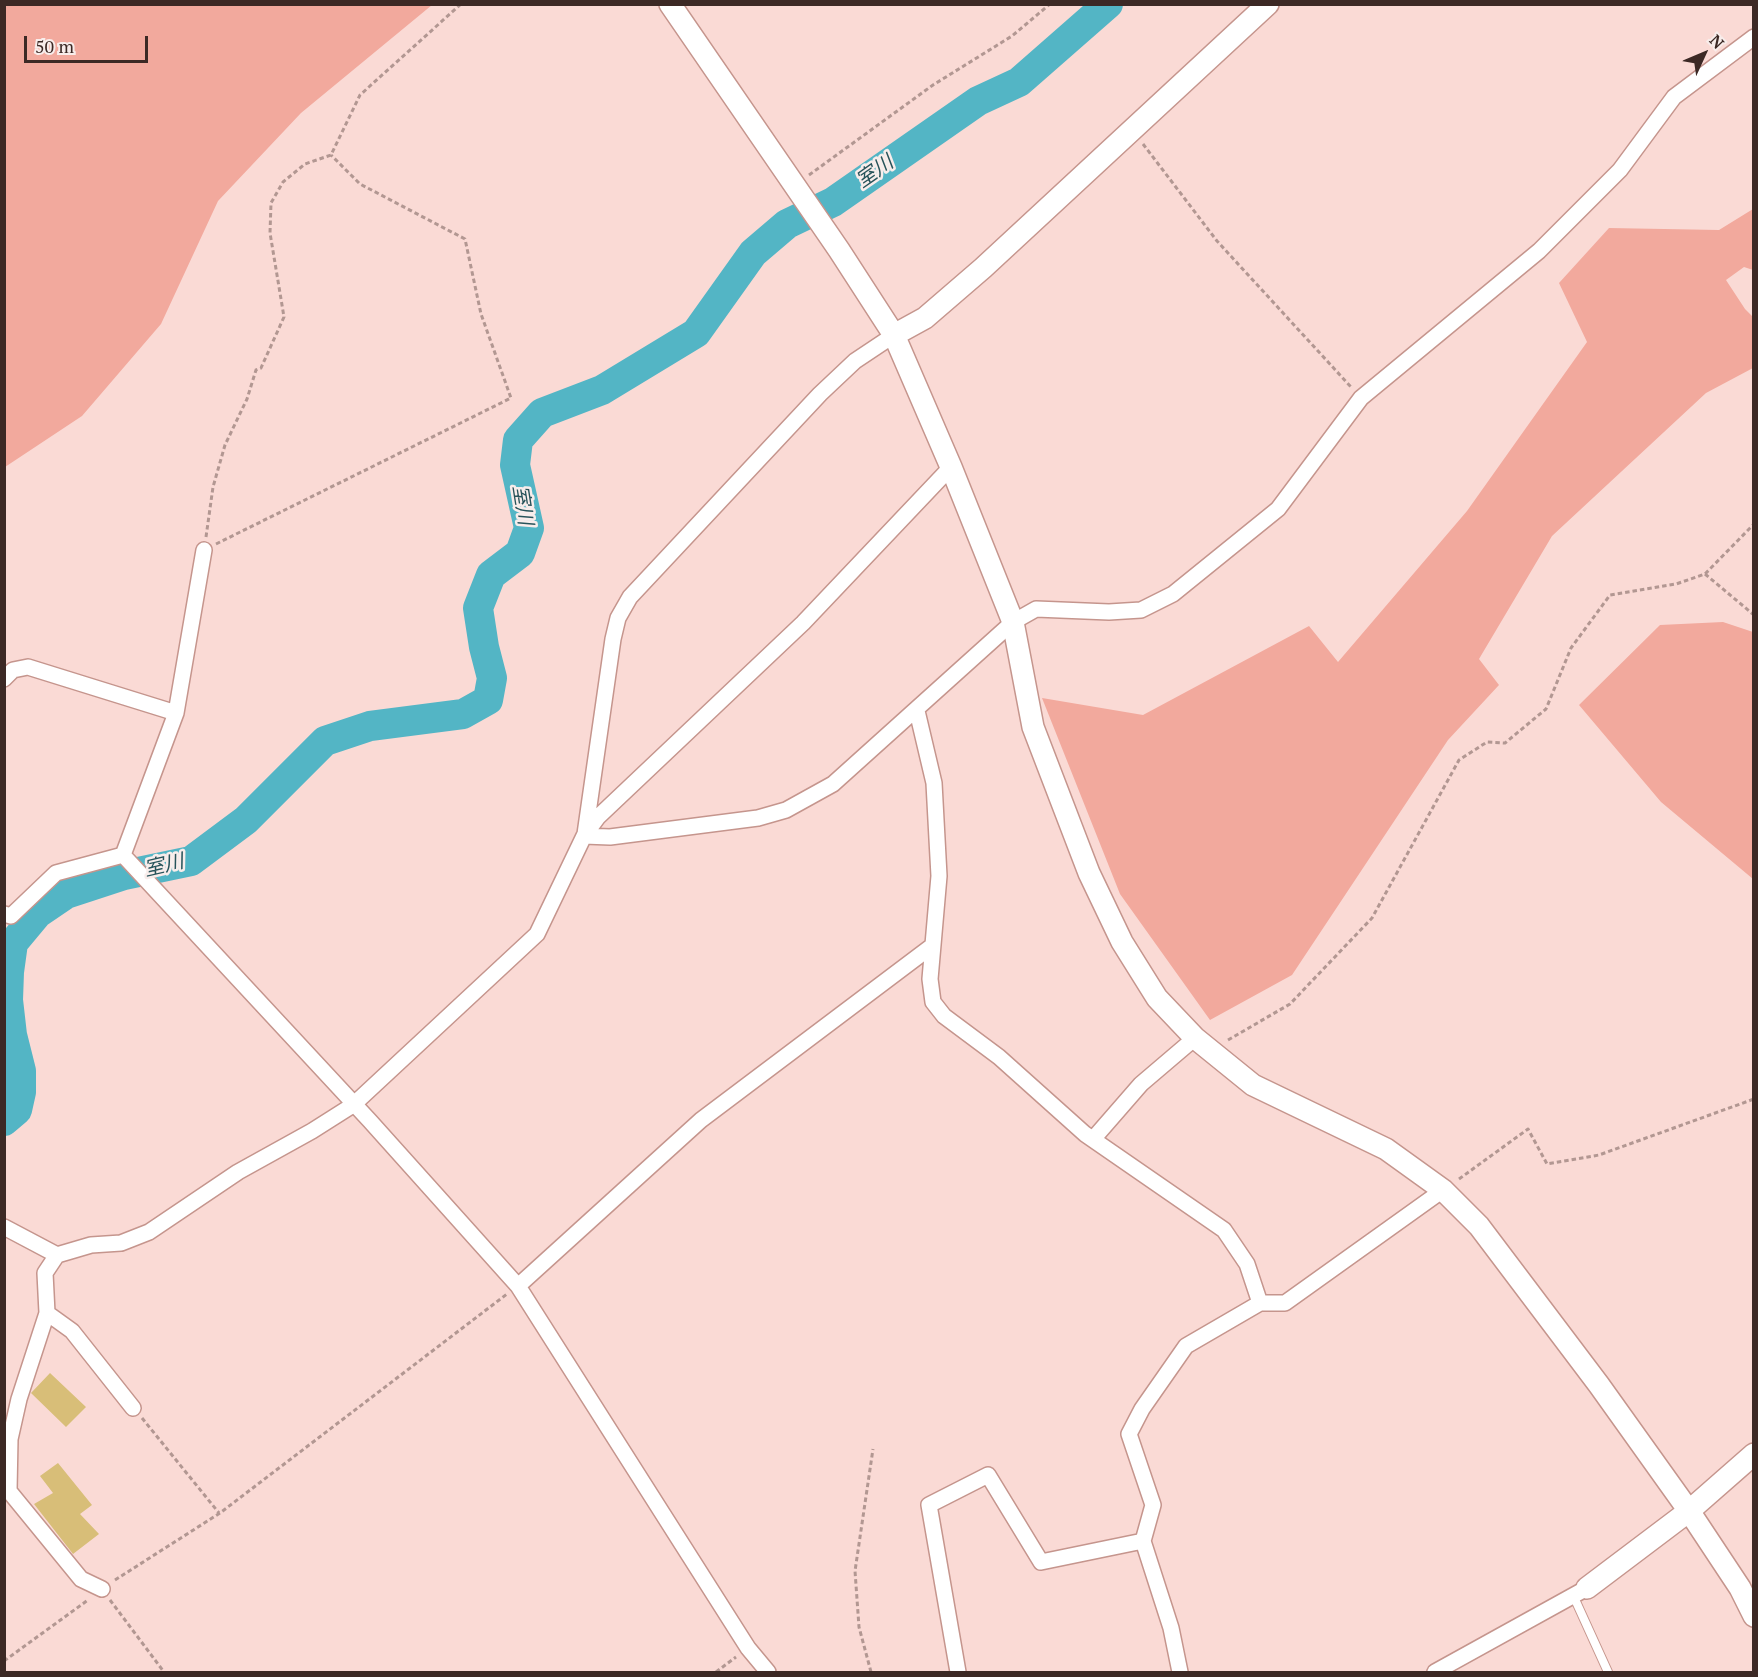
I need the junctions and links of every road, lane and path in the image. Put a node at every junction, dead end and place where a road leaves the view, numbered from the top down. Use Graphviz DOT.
graph roads {
  1 [pos="461,4"];
  2 [pos="669,4"];
  3 [pos="1050,4"];
  4 [pos="1268,4"];
  5 [pos="1754,38"];
  6 [pos="1131,129"];
  7 [pos="331,154"];
  8 [pos="795,186"];
  9 [pos="894,335"];
  10 [pos="1361,398"];
  11 [pos="951,467"];
  12 [pos="1754,524"];
  13 [pos="204,550"];
  14 [pos="1705,574"];
  15 [pos="1754,615"];
  16 [pos="1013,622"];
  17 [pos="4,679"];
  18 [pos="917,711"];
  19 [pos="176,713"];
  20 [pos="584,837"];
  21 [pos="123,855"];
  22 [pos="4,914"];
  23 [pos="932,946"];
  24 [pos="1195,1038"];
  25 [pos="1224,1043"];
  26 [pos="1754,1099"];
  27 [pos="353,1105"];
  28 [pos="1094,1138"];
  29 [pos="1443,1190"];
  30 [pos="4,1227"];
  31 [pos="57,1255"];
  32 [pos="518,1286"];
  33 [pos="1260,1303"];
  34 [pos="47,1313"];
  35 [pos="133,1408"];
  36 [pos="873,1449"];
  37 [pos="1754,1454"];
  38 [pos="1689,1511"];
  39 [pos="220,1513"];
  40 [pos="1143,1540"];
  41 [pos="102,1589"];
  42 [pos="1580,1592"];
  43 [pos="1754,1616"];
  44 [pos="748,1648"];
  45 [pos="4,1661"];
  46 [pos="164,1672"];
  47 [pos="716,1672"];
  48 [pos="768,1672"];
  49 [pos="871,1672"];
  50 [pos="958,1672"];
  51 [pos="1180,1672"];
  52 [pos="1435,1672"];
  53 [pos="1608,1672"];
  1 -- 7 [label="path"];
  2 -- 8 [label="street"];
  3 -- 8 [label="path"];
  4 -- 6 [label="street"];
  5 -- 10 [label="street"];
  6 -- 9 [label="street"];
  6 -- 10 [label="path"];
  7 -- 13 [label="path"];
  7 -- 13 [label="path"];
  8 -- 9 [label="street"];
  9 -- 11 [label="street"];
  9 -- 20 [label="street"];
  10 -- 16 [label="street"];
  11 -- 16 [label="street"];
  11 -- 20 [label="street"];
  12 -- 14 [label="path"];
  13 -- 19 [label="street"];
  14 -- 15 [label="path"];
  14 -- 25 [label="path"];
  16 -- 18 [label="street"];
  16 -- 24 [label="street"];
  17 -- 19 [label="street"];
  18 -- 20 [label="street"];
  18 -- 23 [label="street"];
  19 -- 21 [label="street"];
  20 -- 27 [label="street"];
  21 -- 22 [label="street"];
  21 -- 27 [label="street"];
  23 -- 28 [label="street"];
  23 -- 32 [label="street"];
  24 -- 28 [label="street"];
  24 -- 29 [label="street"];
  26 -- 29 [label="path"];
  27 -- 31 [label="street"];
  27 -- 32 [label="street"];
  28 -- 33 [label="street"];
  29 -- 33 [label="street"];
  29 -- 38 [label="street"];
  30 -- 31 [label="street"];
  31 -- 34 [label="street"];
  32 -- 39 [label="path"];
  32 -- 44 [label="street"];
  33 -- 40 [label="street"];
  34 -- 35 [label="street"];
  34 -- 41 [label="street"];
  35 -- 39 [label="path"];
  36 -- 49 [label="path"];
  37 -- 38 [label="street"];
  38 -- 42 [label="street"];
  38 -- 43 [label="street"];
  39 -- 41 [label="path"];
  40 -- 50 [label="street"];
  40 -- 51 [label="street"];
  41 -- 45 [label="path"];
  41 -- 46 [label="path"];
  42 -- 52 [label="street"];
  42 -- 53 [label="lane"];
  44 -- 47 [label="path"];
  44 -- 48 [label="street"];
}
